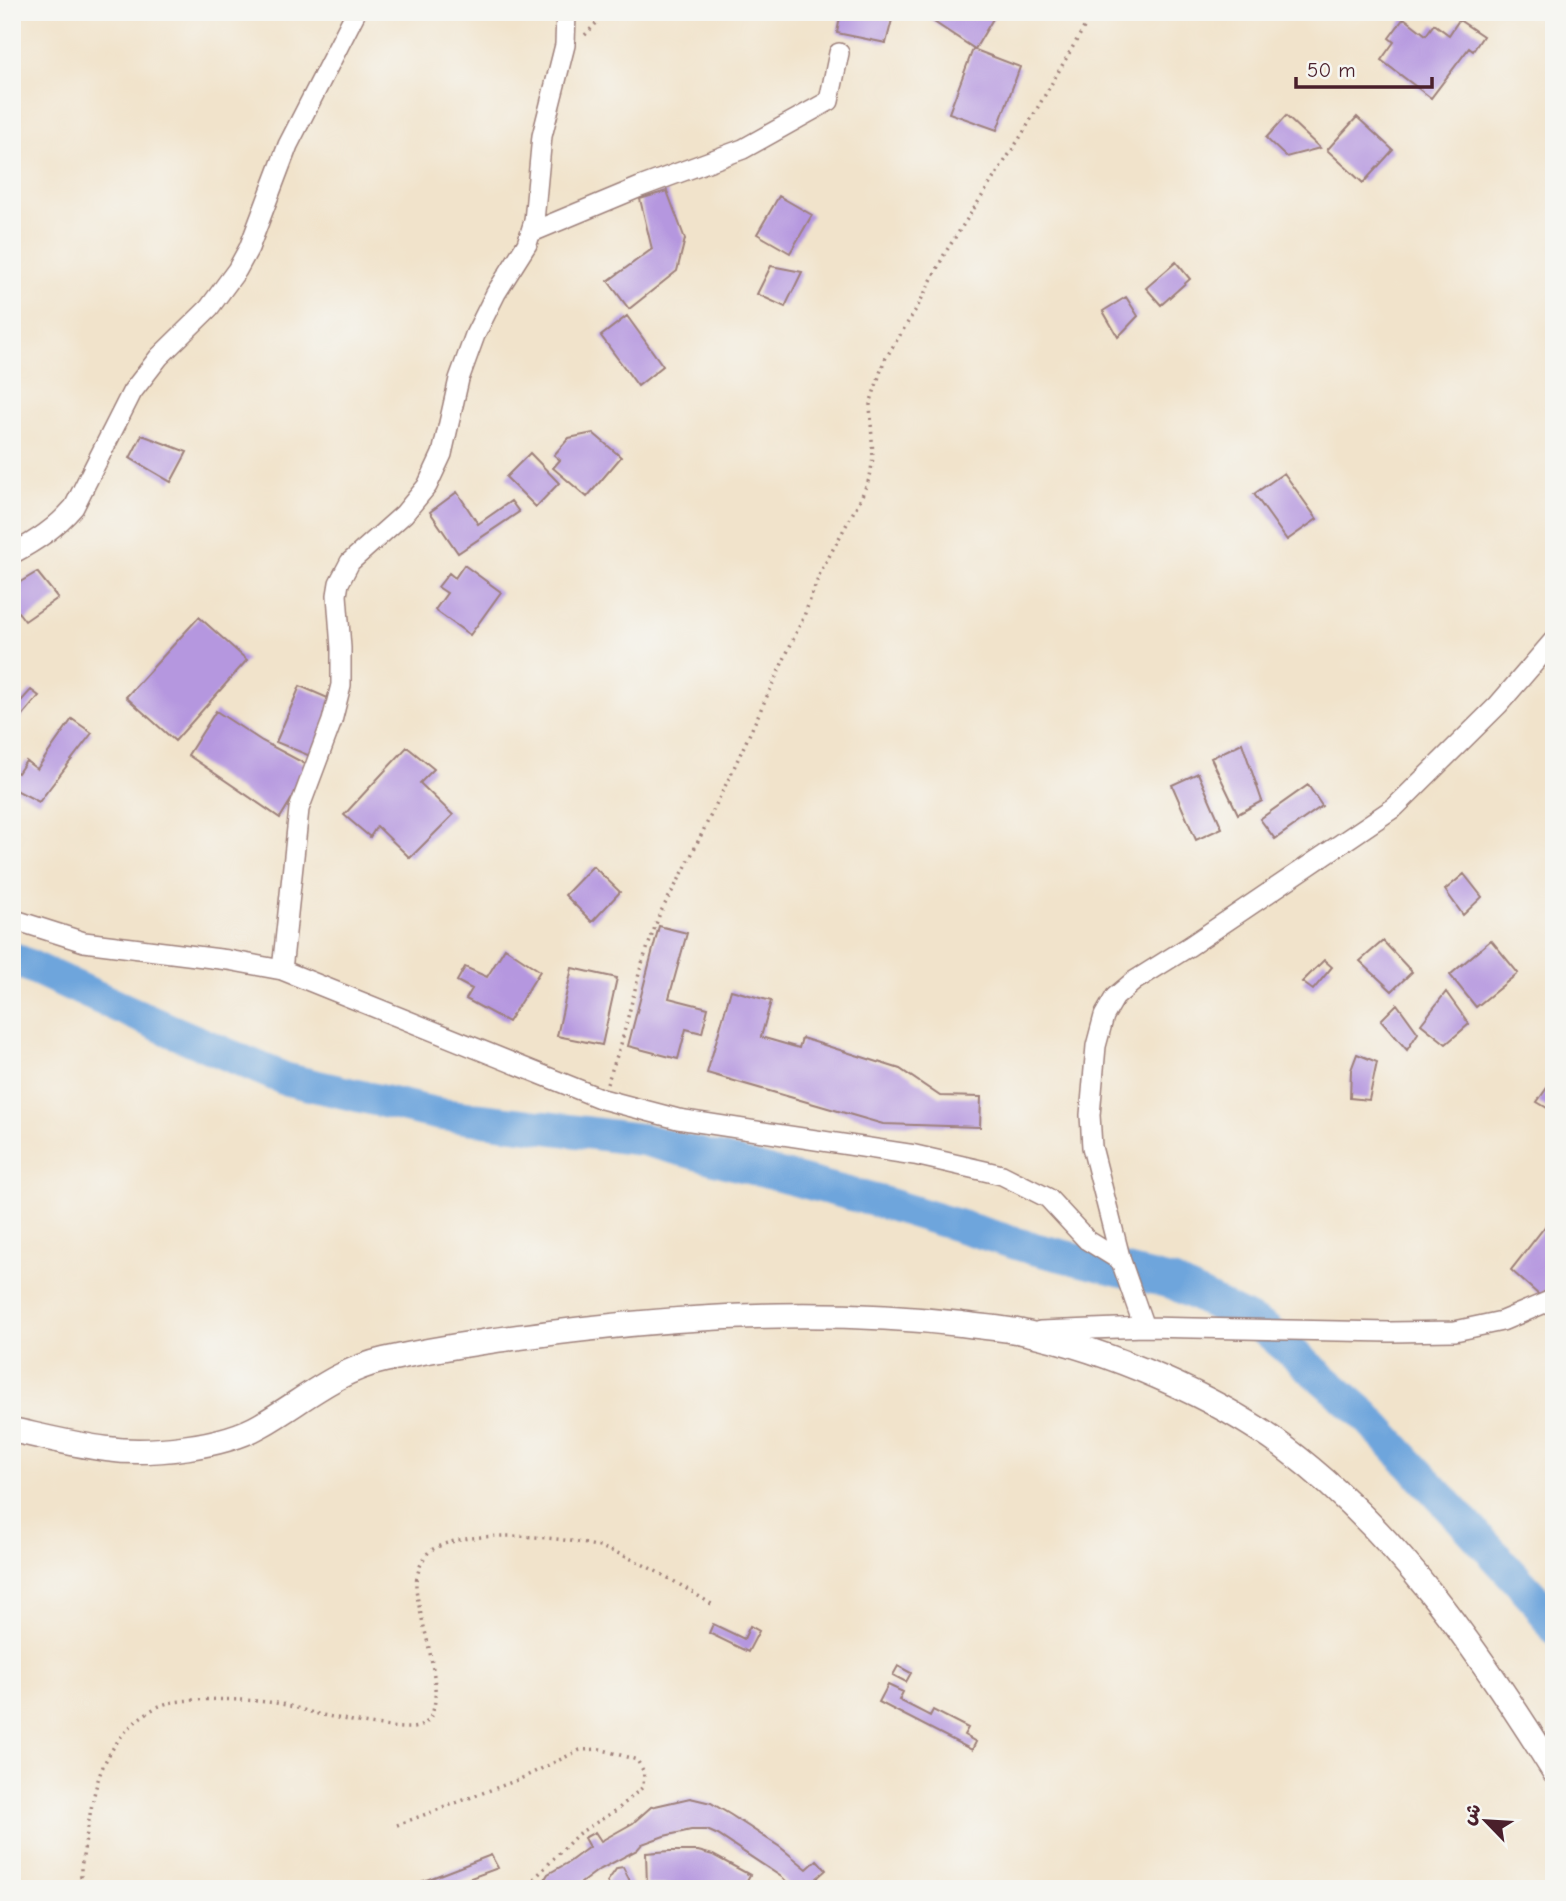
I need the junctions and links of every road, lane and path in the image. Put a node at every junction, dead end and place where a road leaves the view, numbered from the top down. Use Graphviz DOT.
graph roads {
  1 [pos="356,12"];
  2 [pos="566,12"];
  3 [pos="1093,12"];
  4 [pos="839,52"];
  5 [pos="532,232"];
  6 [pos="12,554"];
  7 [pos="1554,640"];
  8 [pos="12,919"];
  9 [pos="282,970"];
  10 [pos="602,1099"];
  11 [pos="1121,1261"];
  12 [pos="1554,1300"];
  13 [pos="1144,1327"];
  14 [pos="1021,1332"];
  15 [pos="12,1430"];
  16 [pos="713,1605"];
  17 [pos="1554,1771"];
  18 [pos="397,1825"];
  19 [pos="75,1889"];
  20 [pos="528,1889"];
  1 -- 6 [label="street"];
  2 -- 5 [label="street"];
  3 -- 10 [label="path"];
  4 -- 5 [label="street"];
  5 -- 9 [label="street"];
  7 -- 11 [label="street"];
  8 -- 9 [label="street"];
  9 -- 10 [label="street"];
  10 -- 11 [label="street"];
  11 -- 13 [label="street"];
  12 -- 13 [label="street"];
  13 -- 14 [label="street"];
  14 -- 15 [label="street"];
  14 -- 17 [label="street"];
  16 -- 19 [label="path"];
  18 -- 20 [label="path"];
}
